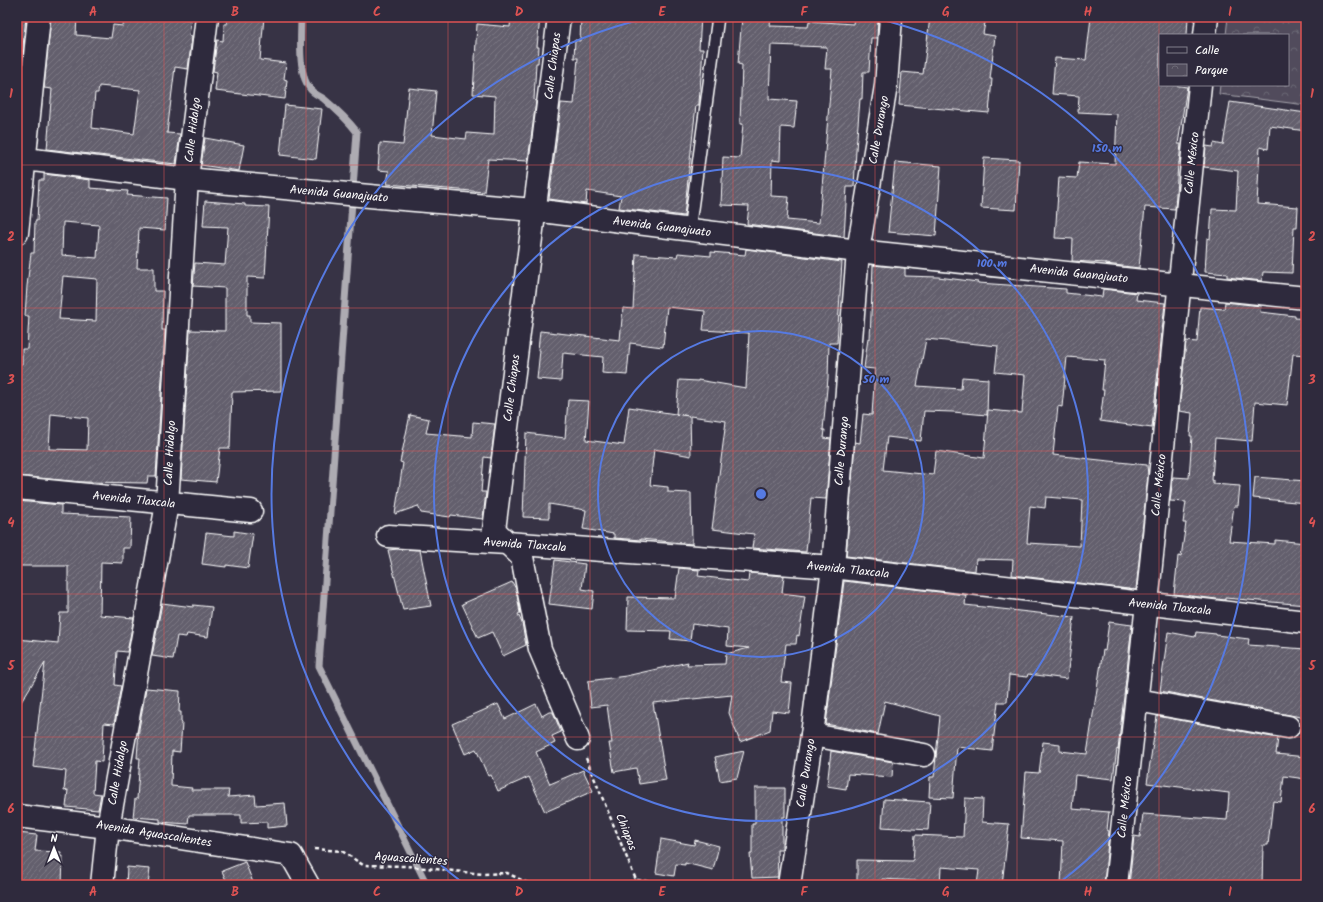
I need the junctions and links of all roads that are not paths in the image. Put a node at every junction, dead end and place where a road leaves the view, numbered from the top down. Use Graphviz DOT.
graph roads {
  1 [pos="39,17"];
  2 [pos="207,17"];
  3 [pos="559,17"];
  4 [pos="718,17"];
  5 [pos="891,17"];
  6 [pos="1207,17"];
  7 [pos="1205,34"];
  8 [pos="1200,86"];
  9 [pos="20,159"];
  10 [pos="187,179"];
  11 [pos="534,210"];
  12 [pos="689,231"];
  13 [pos="17,233"];
  14 [pos="858,251"];
  15 [pos="1180,284"];
  16 [pos="1306,298"];
  17 [pos="17,488"];
  18 [pos="167,504"];
  19 [pos="251,511"];
  20 [pos="388,536"];
  21 [pos="507,543"];
  22 [pos="833,567"];
  23 [pos="1147,604"];
  24 [pos="1306,622"];
  25 [pos="1137,700"];
  26 [pos="1288,727"];
  27 [pos="812,736"];
  28 [pos="578,740"];
  29 [pos="924,755"];
  30 [pos="17,816"];
  31 [pos="108,827"];
  32 [pos="102,885"];
  33 [pos="308,885"];
  34 [pos="789,885"];
  35 [pos="1116,885"];
  1 -- 9 [label="street"];
  2 -- 10 [label="street, Calle Hidalgo"];
  3 -- 11 [label="street, Calle Chiapas"];
  4 -- 12 [label="lane"];
  5 -- 14 [label="street, Calle Durango"];
  6 -- 7 [label="street"];
  8 -- 15 [label="street, Calle México"];
  9 -- 10 [label="street, Avenida Guanajuato"];
  9 -- 13 [label="street"];
  10 -- 11 [label="street, Avenida Guanajuato"];
  10 -- 18 [label="street, Calle Hidalgo"];
  11 -- 12 [label="street, Avenida Guanajuato"];
  11 -- 21 [label="street, Calle Chiapas"];
  12 -- 14 [label="street, Avenida Guanajuato"];
  14 -- 15 [label="street, Avenida Guanajuato"];
  14 -- 22 [label="street, Calle Durango"];
  15 -- 16 [label="street, Avenida Guanajuato"];
  15 -- 23 [label="street, Calle México"];
  17 -- 18 [label="street, Avenida Tlaxcala"];
  18 -- 19 [label="street, Avenida Tlaxcala"];
  18 -- 31 [label="street, Calle Hidalgo"];
  20 -- 21 [label="street, Avenida Tlaxcala"];
  21 -- 22 [label="street, Avenida Tlaxcala"];
  21 -- 28 [label="street, Calle Chiapas"];
  22 -- 23 [label="street, Avenida Tlaxcala"];
  22 -- 27 [label="street, Calle Durango"];
  23 -- 24 [label="street, Avenida Tlaxcala"];
  23 -- 25 [label="street, Calle México"];
  25 -- 26 [label="street"];
  25 -- 35 [label="street, Calle México"];
  27 -- 29 [label="street"];
  27 -- 34 [label="street, Calle Durango"];
  30 -- 31 [label="street, Avenida Aguascalientes"];
  31 -- 32 [label="street, Calle Hidalgo"];
  31 -- 33 [label="street, Avenida Aguascalientes"];
}
